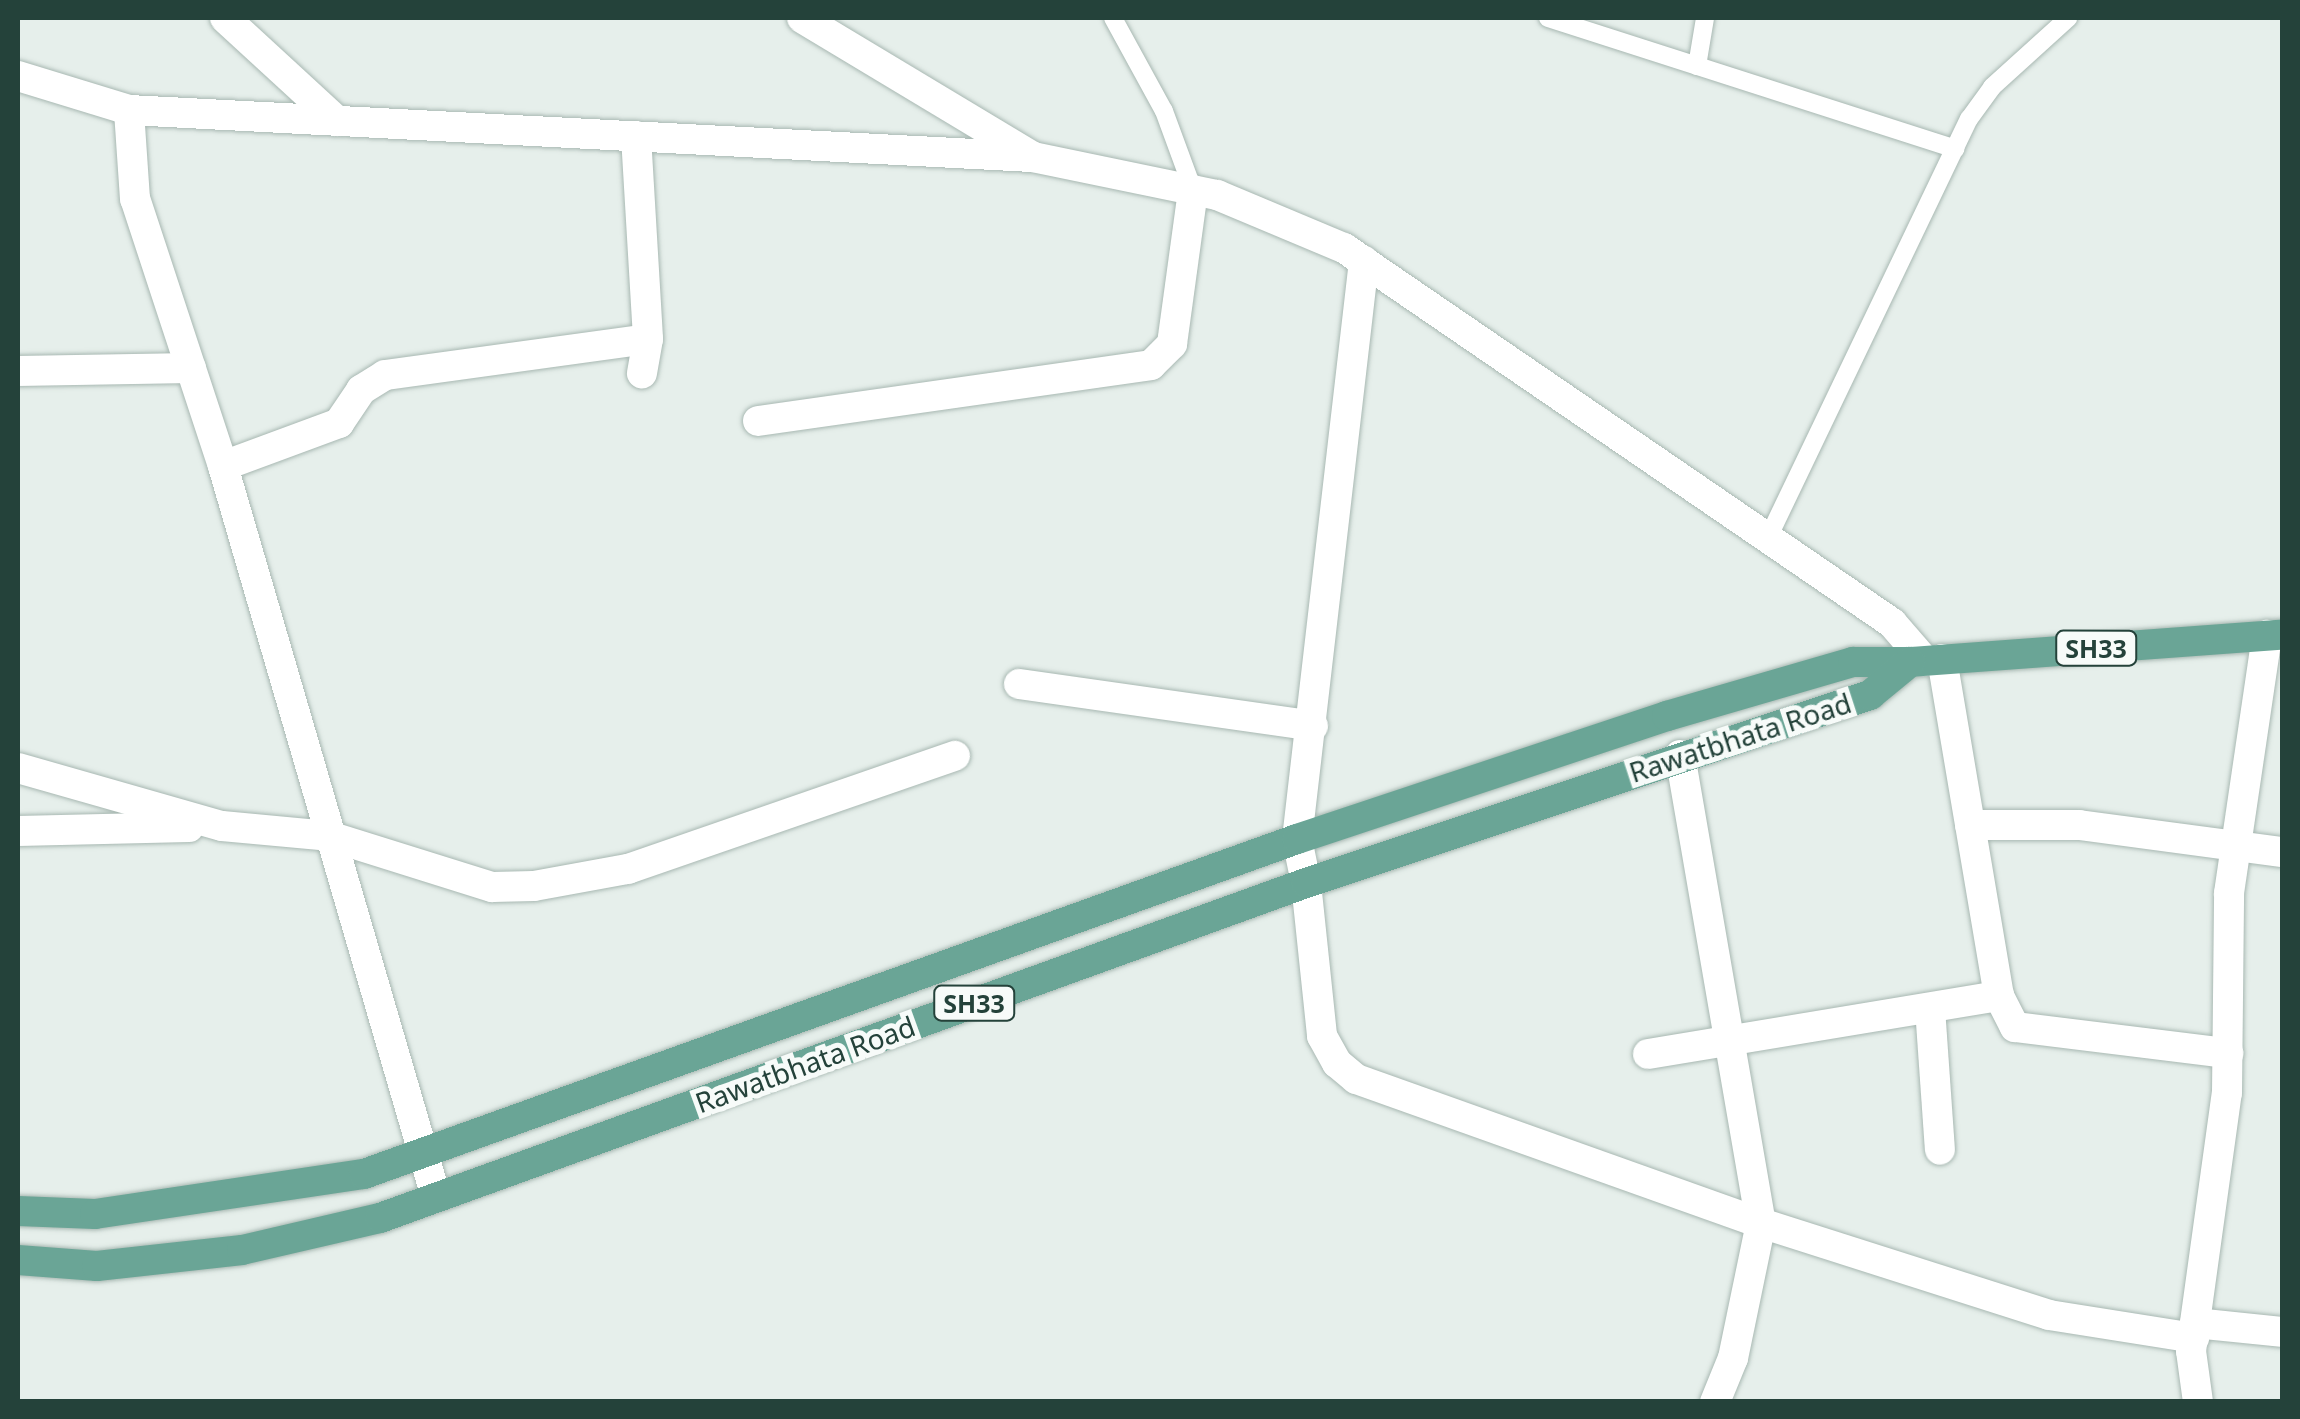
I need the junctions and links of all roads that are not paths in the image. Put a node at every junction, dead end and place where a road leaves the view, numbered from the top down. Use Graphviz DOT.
graph roads {
  1 [pos="225,18"];
  2 [pos="802,18"];
  3 [pos="1113,18"];
  4 [pos="1548,18"];
  5 [pos="1705,18"];
  6 [pos="2068,18"];
  7 [pos="1697,66"];
  8 [pos="18,76"];
  9 [pos="129,110"];
  10 [pos="337,121"];
  11 [pos="636,136"];
  12 [pos="1955,149"];
  13 [pos="1032,156"];
  14 [pos="1192,190"];
  15 [pos="1364,261"];
  16 [pos="648,338"];
  17 [pos="191,368"];
  18 [pos="18,371"];
  19 [pos="642,373"];
  20 [pos="758,422"];
  21 [pos="224,466"];
  22 [pos="1768,538"];
  23 [pos="2275,635"];
  24 [pos="1926,661"];
  25 [pos="1018,684"];
  26 [pos="1312,726"];
  27 [pos="956,756"];
  28 [pos="1680,756"];
  29 [pos="18,768"];
  30 [pos="1970,825"];
  31 [pos="222,826"];
  32 [pos="18,831"];
  33 [pos="328,836"];
  34 [pos="1296,839"];
  35 [pos="2236,845"];
  36 [pos="2282,852"];
  37 [pos="1306,882"];
  38 [pos="2000,996"];
  39 [pos="1930,1008"];
  40 [pos="1729,1041"];
  41 [pos="2228,1053"];
  42 [pos="1648,1054"];
  43 [pos="1940,1150"];
  44 [pos="420,1153"];
  45 [pos="436,1198"];
  46 [pos="18,1210"];
  47 [pos="1760,1222"];
  48 [pos="18,1260"];
  49 [pos="2194,1331"];
  50 [pos="2282,1332"];
  51 [pos="1714,1402"];
  52 [pos="2198,1402"];
  1 -- 10 [label="street"];
  2 -- 13 [label="street"];
  3 -- 14 [label="lane"];
  4 -- 7 [label="lane"];
  5 -- 7 [label="lane"];
  6 -- 12 [label="lane"];
  7 -- 12 [label="lane"];
  8 -- 9 [label="street"];
  9 -- 10 [label="street"];
  9 -- 17 [label="street"];
  10 -- 11 [label="street"];
  11 -- 13 [label="street"];
  11 -- 16 [label="street"];
  12 -- 22 [label="lane"];
  13 -- 14 [label="street"];
  14 -- 15 [label="street"];
  14 -- 20 [label="street"];
  15 -- 22 [label="street"];
  15 -- 26 [label="street"];
  16 -- 19 [label="street"];
  16 -- 21 [label="street"];
  17 -- 18 [label="street"];
  17 -- 21 [label="street"];
  21 -- 33 [label="street"];
  22 -- 24 [label="street"];
  23 -- 24 [label="main road, SH33"];
  23 -- 35 [label="street"];
  24 -- 28 [label="main road, Rawatbhata Road / SH33"];
  24 -- 30 [label="street"];
  24 -- 34 [label="main road, Rawatbhata Road / SH33"];
  25 -- 26 [label="street"];
  26 -- 34 [label="street"];
  27 -- 33 [label="street"];
  28 -- 37 [label="main road, Rawatbhata Road / SH33"];
  28 -- 40 [label="street"];
  29 -- 31 [label="street"];
  30 -- 35 [label="street"];
  30 -- 38 [label="street"];
  31 -- 32 [label="street"];
  31 -- 33 [label="street"];
  33 -- 44 [label="street"];
  34 -- 37 [label="street"];
  34 -- 44 [label="main road, Rawatbhata Road / SH33"];
  35 -- 36 [label="street"];
  35 -- 41 [label="street"];
  37 -- 45 [label="main road, Rawatbhata Road / SH33"];
  37 -- 47 [label="street"];
  38 -- 39 [label="street"];
  38 -- 41 [label="street"];
  39 -- 40 [label="street"];
  39 -- 43 [label="street"];
  40 -- 42 [label="street"];
  40 -- 47 [label="street"];
  41 -- 49 [label="street"];
  44 -- 45 [label="street"];
  44 -- 46 [label="main road, Rawatbhata Road / SH33"];
  45 -- 48 [label="main road, Rawatbhata Road / SH33"];
  47 -- 49 [label="street"];
  47 -- 51 [label="street"];
  49 -- 50 [label="street"];
  49 -- 52 [label="street"];
}
